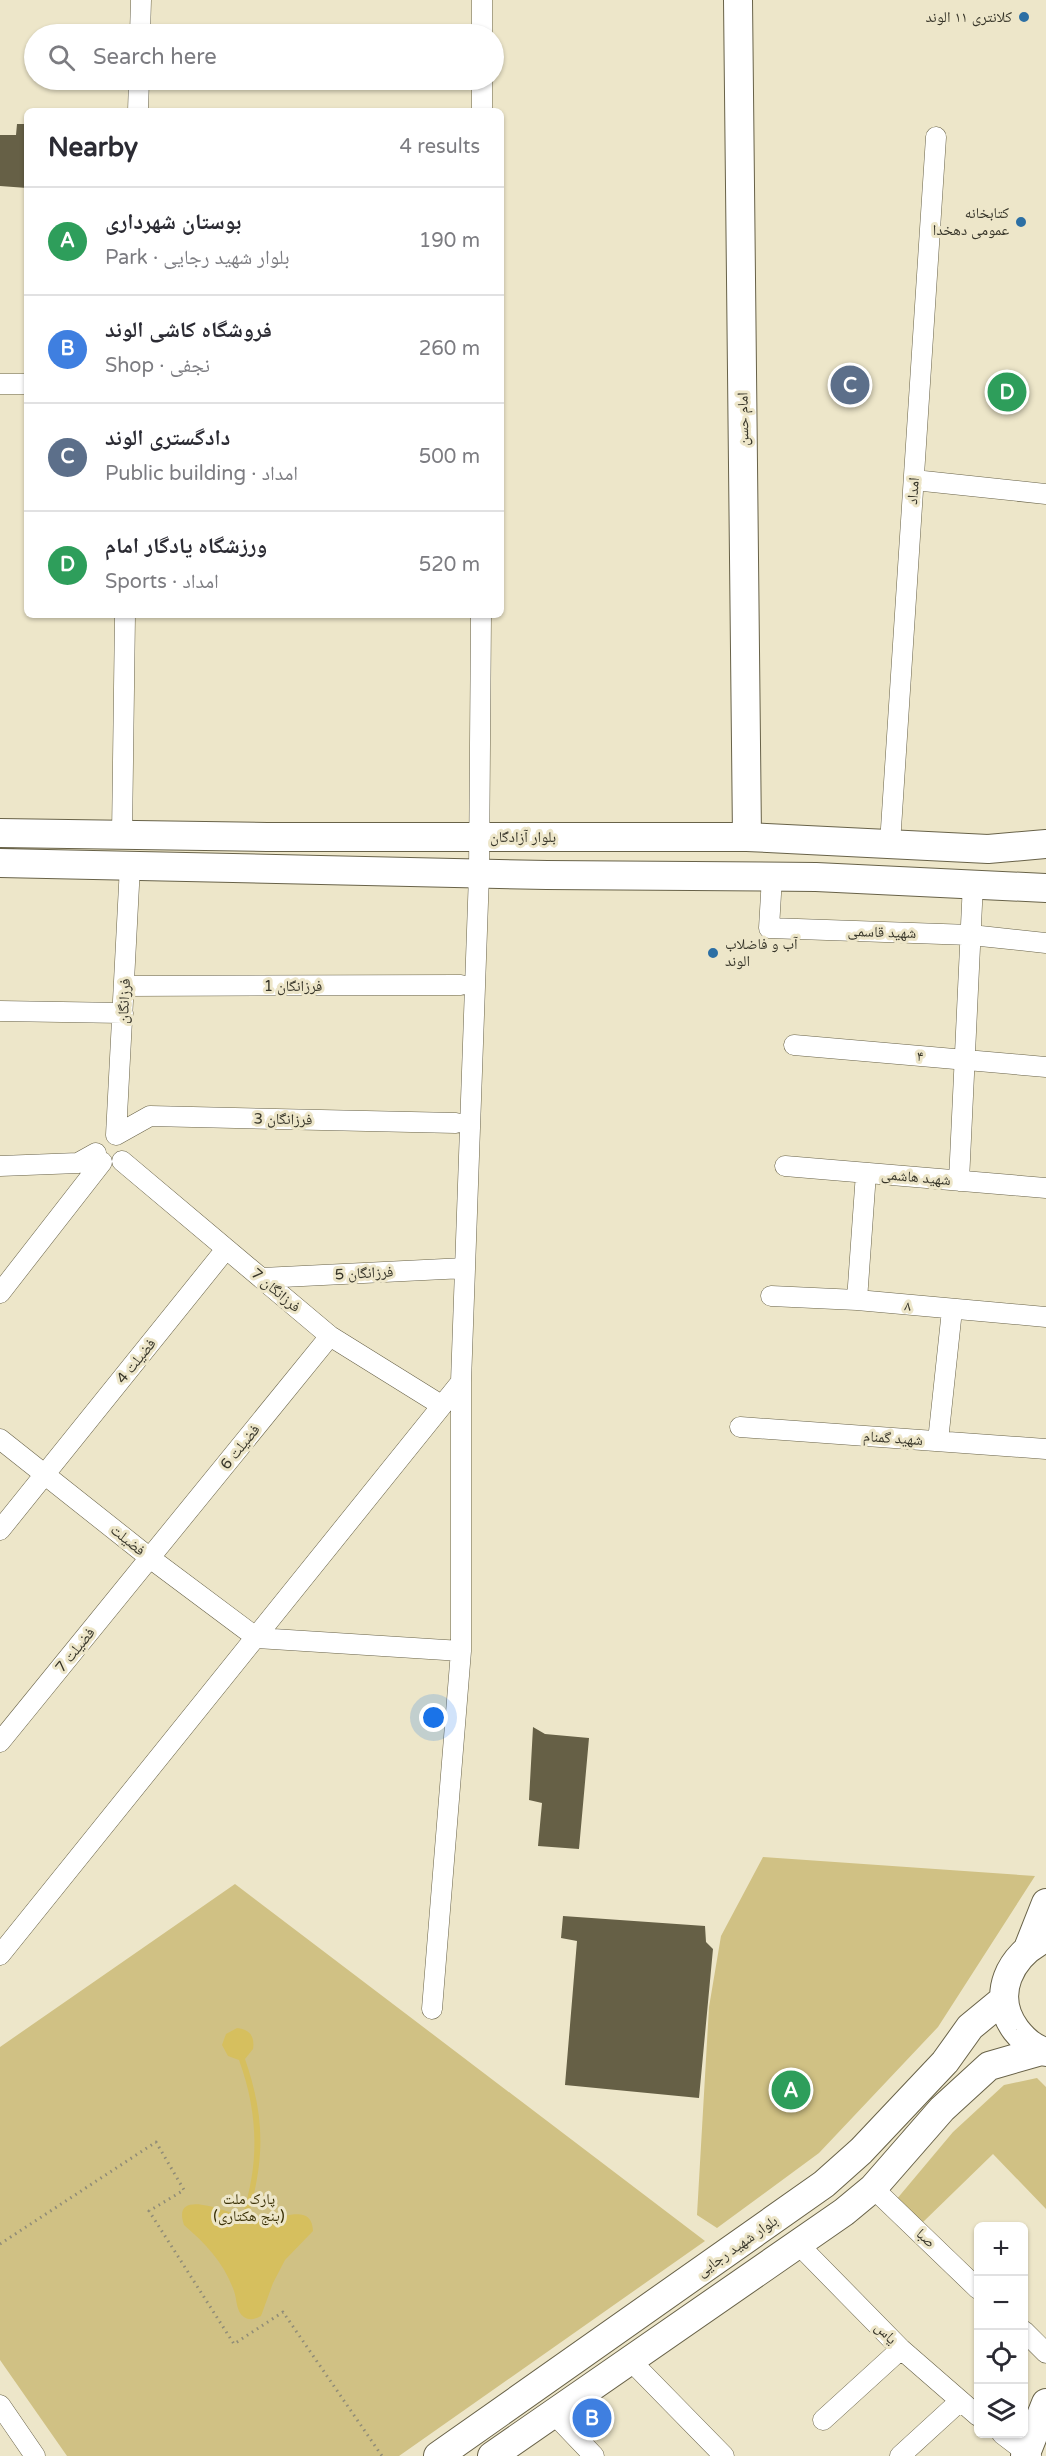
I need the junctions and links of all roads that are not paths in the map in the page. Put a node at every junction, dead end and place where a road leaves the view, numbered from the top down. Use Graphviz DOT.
graph roads {
  1 [pos="141,0"];
  2 [pos="482,0"];
  3 [pos="738,0"];
  4 [pos="140,24"];
  5 [pos="482,24"];
  6 [pos="139,90"];
  7 [pos="482,90"];
  8 [pos="138,108"];
  9 [pos="482,108"];
  10 [pos="936,137"];
  11 [pos="0,384"];
  12 [pos="24,384"];
  13 [pos="914,480"];
  14 [pos="1046,494"];
  15 [pos="125,618"];
  16 [pos="481,618"];
  17 [pos="0,833"];
  18 [pos="122,835"];
  19 [pos="480,837"];
  20 [pos="747,837"];
  21 [pos="890,844"];
  22 [pos="1046,844"];
  23 [pos="0,863"];
  24 [pos="130,866"];
  25 [pos="479,874"];
  26 [pos="772,877"];
  27 [pos="973,883"];
  28 [pos="1046,888"];
  29 [pos="971,935"];
  30 [pos="1046,943"];
  31 [pos="461,985"];
  32 [pos="124,986"];
  33 [pos="0,1011"];
  34 [pos="123,1013"];
  35 [pos="794,1046"];
  36 [pos="964,1060"];
  37 [pos="1046,1067"];
  38 [pos="456,1123"];
  39 [pos="116,1135"];
  40 [pos="99,1158"];
  41 [pos="122,1161"];
  42 [pos="0,1166"];
  43 [pos="785,1166"];
  44 [pos="866,1173"];
  45 [pos="959,1181"];
  46 [pos="1046,1188"];
  47 [pos="226,1249"];
  48 [pos="465,1268"];
  49 [pos="262,1278"];
  50 [pos="0,1293"];
  51 [pos="771,1296"];
  52 [pos="857,1300"];
  53 [pos="952,1310"];
  54 [pos="1046,1317"];
  55 [pos="330,1336"];
  56 [pos="461,1382"];
  57 [pos="441,1405"];
  58 [pos="740,1427"];
  59 [pos="0,1438"];
  60 [pos="938,1442"];
  61 [pos="1046,1449"];
  62 [pos="45,1473"];
  63 [pos="0,1530"];
  64 [pos="150,1558"];
  65 [pos="257,1638"];
  66 [pos="461,1651"];
  67 [pos="0,1742"];
  68 [pos="1046,1903"];
  69 [pos="6,1934"];
  70 [pos="1038,1942"];
  71 [pos="0,1955"];
  72 [pos="1004,1999"];
  73 [pos="432,2009"];
  74 [pos="1043,2051"];
  75 [pos="873,2188"];
  76 [pos="798,2244"];
  77 [pos="974,2285"];
  78 [pos="1028,2336"];
  79 [pos="901,2349"];
  80 [pos="1046,2353"];
  81 [pos="630,2360"];
  82 [pos="960,2402"];
  83 [pos="1046,2403"];
  84 [pos="0,2407"];
  85 [pos="553,2413"];
  86 [pos="974,2413"];
  87 [pos="823,2420"];
  88 [pos="1008,2438"];
  89 [pos="1028,2455"];
  90 [pos="35,2456"];
  91 [pos="438,2456"];
  92 [pos="492,2456"];
  93 [pos="594,2456"];
  94 [pos="724,2456"];
  95 [pos="900,2456"];
  1 -- 4 [label="street"];
  2 -- 5 [label="street"];
  3 -- 20 [label="street, امام حسن"];
  6 -- 8 [label="street"];
  7 -- 9 [label="street"];
  10 -- 13 [label="street, امداد"];
  11 -- 12 [label="street"];
  13 -- 14 [label="street"];
  13 -- 21 [label="street, امداد"];
  15 -- 18 [label="street"];
  16 -- 19 [label="street"];
  17 -- 18 [label="street, بلوار آزادگان"];
  18 -- 19 [label="street, بلوار آزادگان"];
  19 -- 20 [label="street, بلوار آزادگان"];
  19 -- 25 [label="street"];
  20 -- 21 [label="street, بلوار آزادگان"];
  21 -- 22 [label="street, بلوار آزادگان"];
  23 -- 24 [label="street"];
  24 -- 25 [label="street"];
  24 -- 32 [label="street, فرزانگان"];
  25 -- 26 [label="street"];
  25 -- 48 [label="street"];
  26 -- 27 [label="street"];
  26 -- 29 [label="street, شهید قاسمی"];
  27 -- 28 [label="street"];
  27 -- 29 [label="street"];
  29 -- 30 [label="street, شهید قاسمی"];
  29 -- 36 [label="street"];
  31 -- 32 [label="street, فرزانگان 1"];
  32 -- 34 [label="street, فرزانگان"];
  33 -- 34 [label="street"];
  34 -- 39 [label="street, فرزانگان"];
  35 -- 36 [label="street, ۴"];
  36 -- 37 [label="street, ۴"];
  36 -- 45 [label="street"];
  38 -- 39 [label="street, فرزانگان 3"];
  39 -- 40 [label="street"];
  39 -- 41 [label="street"];
  40 -- 41 [label="street"];
  40 -- 42 [label="street"];
  40 -- 50 [label="street"];
  41 -- 47 [label="street, فرزانگان 7"];
  43 -- 44 [label="street, شهید هاشمی"];
  44 -- 45 [label="street, شهید هاشمی"];
  44 -- 52 [label="street"];
  45 -- 46 [label="street, شهید هاشمی"];
  47 -- 49 [label="street, فرزانگان 7"];
  47 -- 62 [label="street, فضیلت 4"];
  48 -- 49 [label="street, فرزانگان 5"];
  48 -- 56 [label="street"];
  49 -- 55 [label="street, فرزانگان 7"];
  51 -- 52 [label="street, ۸"];
  52 -- 53 [label="street, ۸"];
  53 -- 54 [label="street, ۸"];
  53 -- 60 [label="street"];
  55 -- 57 [label="street, فرزانگان 7"];
  55 -- 64 [label="street, فضیلت 6"];
  56 -- 57 [label="street"];
  56 -- 66 [label="street"];
  57 -- 65 [label="street"];
  58 -- 60 [label="street, شهید گمنام"];
  59 -- 62 [label="street, فضیلت"];
  60 -- 61 [label="street, شهید گمنام"];
  62 -- 63 [label="street, فضیلت 4"];
  62 -- 64 [label="street, فضیلت"];
  64 -- 65 [label="street, فضیلت"];
  64 -- 67 [label="street, فضیلت 7"];
  65 -- 66 [label="street"];
  65 -- 69 [label="street"];
  66 -- 73 [label="street"];
  68 -- 70 [label="street"];
  69 -- 71 [label="street"];
  70 -- 72 [label="street"];
  72 -- 74 [label="street"];
  72 -- 91 [label="street, بلوار شهید رجایی"];
  74 -- 75 [label="street"];
  75 -- 76 [label="street"];
  75 -- 77 [label="street, صبا"];
  76 -- 79 [label="street, یاس"];
  76 -- 81 [label="street"];
  78 -- 80 [label="street"];
  79 -- 82 [label="street, یاس"];
  79 -- 87 [label="street"];
  81 -- 85 [label="street"];
  81 -- 94 [label="street"];
  82 -- 86 [label="street, یاس"];
  82 -- 95 [label="street"];
  83 -- 89 [label="street"];
  84 -- 90 [label="street"];
  85 -- 92 [label="street"];
  85 -- 93 [label="street"];
  88 -- 89 [label="street"];
}
